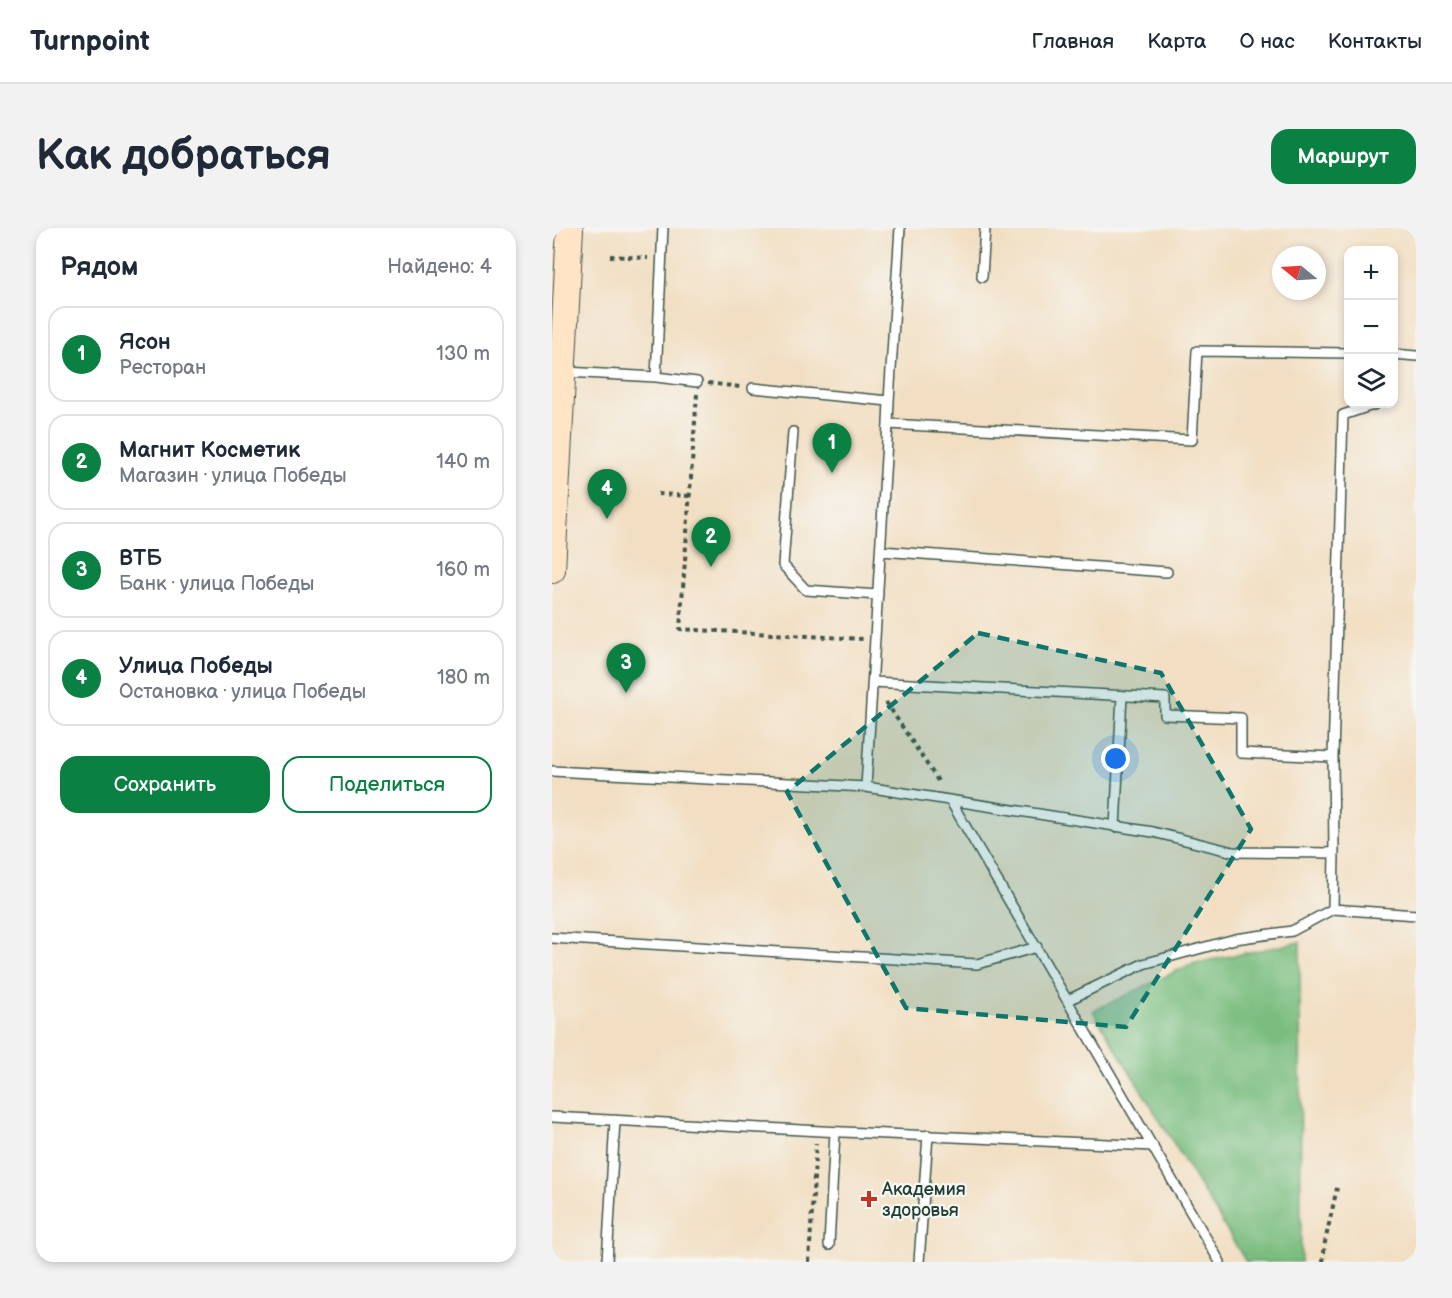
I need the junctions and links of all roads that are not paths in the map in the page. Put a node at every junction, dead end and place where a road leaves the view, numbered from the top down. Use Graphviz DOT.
graph roads {
  1 [pos="570,228"];
  2 [pos="663,228"];
  3 [pos="900,228"];
  4 [pos="985,228"];
  5 [pos="982,277"];
  6 [pos="1344,353"];
  7 [pos="1398,354"];
  8 [pos="1416,356"];
  9 [pos="656,377"];
  10 [pos="697,382"];
  11 [pos="559,385"];
  12 [pos="753,388"];
  13 [pos="889,400"];
  14 [pos="1364,408"];
  15 [pos="888,424"];
  16 [pos="793,432"];
  17 [pos="555,438"];
  18 [pos="881,551"];
  19 [pos="552,570"];
  20 [pos="1167,572"];
  21 [pos="878,595"];
  22 [pos="873,682"];
  23 [pos="1122,696"];
  24 [pos="1333,757"];
  25 [pos="552,771"];
  26 [pos="866,787"];
  27 [pos="950,800"];
  28 [pos="1115,826"];
  29 [pos="1334,853"];
  30 [pos="1333,909"];
  31 [pos="1416,915"];
  32 [pos="552,938"];
  33 [pos="1037,946"];
  34 [pos="1068,1000"];
  35 [pos="552,1117"];
  36 [pos="615,1120"];
  37 [pos="835,1132"];
  38 [pos="928,1136"];
  39 [pos="1153,1146"];
  40 [pos="829,1245"];
  41 [pos="607,1262"];
  42 [pos="919,1262"];
  43 [pos="1220,1262"];
  1 -- 11 [label="main road"];
  2 -- 9 [label="lane"];
  3 -- 13 [label="lane"];
  4 -- 5 [label="lane"];
  6 -- 15 [label="lane"];
  7 -- 8 [label="lane"];
  9 -- 10 [label="lane"];
  9 -- 11 [label="lane"];
  11 -- 17 [label="main road"];
  12 -- 13 [label="lane"];
  13 -- 15 [label="lane"];
  14 -- 24 [label="lane"];
  15 -- 18 [label="lane"];
  16 -- 21 [label="lane"];
  17 -- 19 [label="main road"];
  18 -- 20 [label="lane"];
  18 -- 21 [label="lane"];
  21 -- 22 [label="lane"];
  22 -- 23 [label="lane"];
  22 -- 26 [label="lane"];
  23 -- 24 [label="lane"];
  23 -- 28 [label="lane"];
  24 -- 29 [label="lane"];
  25 -- 26 [label="lane"];
  26 -- 27 [label="lane"];
  27 -- 28 [label="lane"];
  27 -- 33 [label="lane"];
  28 -- 29 [label="lane"];
  29 -- 30 [label="lane"];
  30 -- 31 [label="lane"];
  30 -- 34 [label="lane"];
  32 -- 33 [label="lane"];
  33 -- 34 [label="lane"];
  34 -- 39 [label="lane"];
  35 -- 36 [label="lane"];
  36 -- 37 [label="lane"];
  36 -- 41 [label="lane"];
  37 -- 38 [label="lane"];
  37 -- 40 [label="lane"];
  38 -- 39 [label="lane"];
  38 -- 42 [label="lane"];
  39 -- 43 [label="lane"];
}
